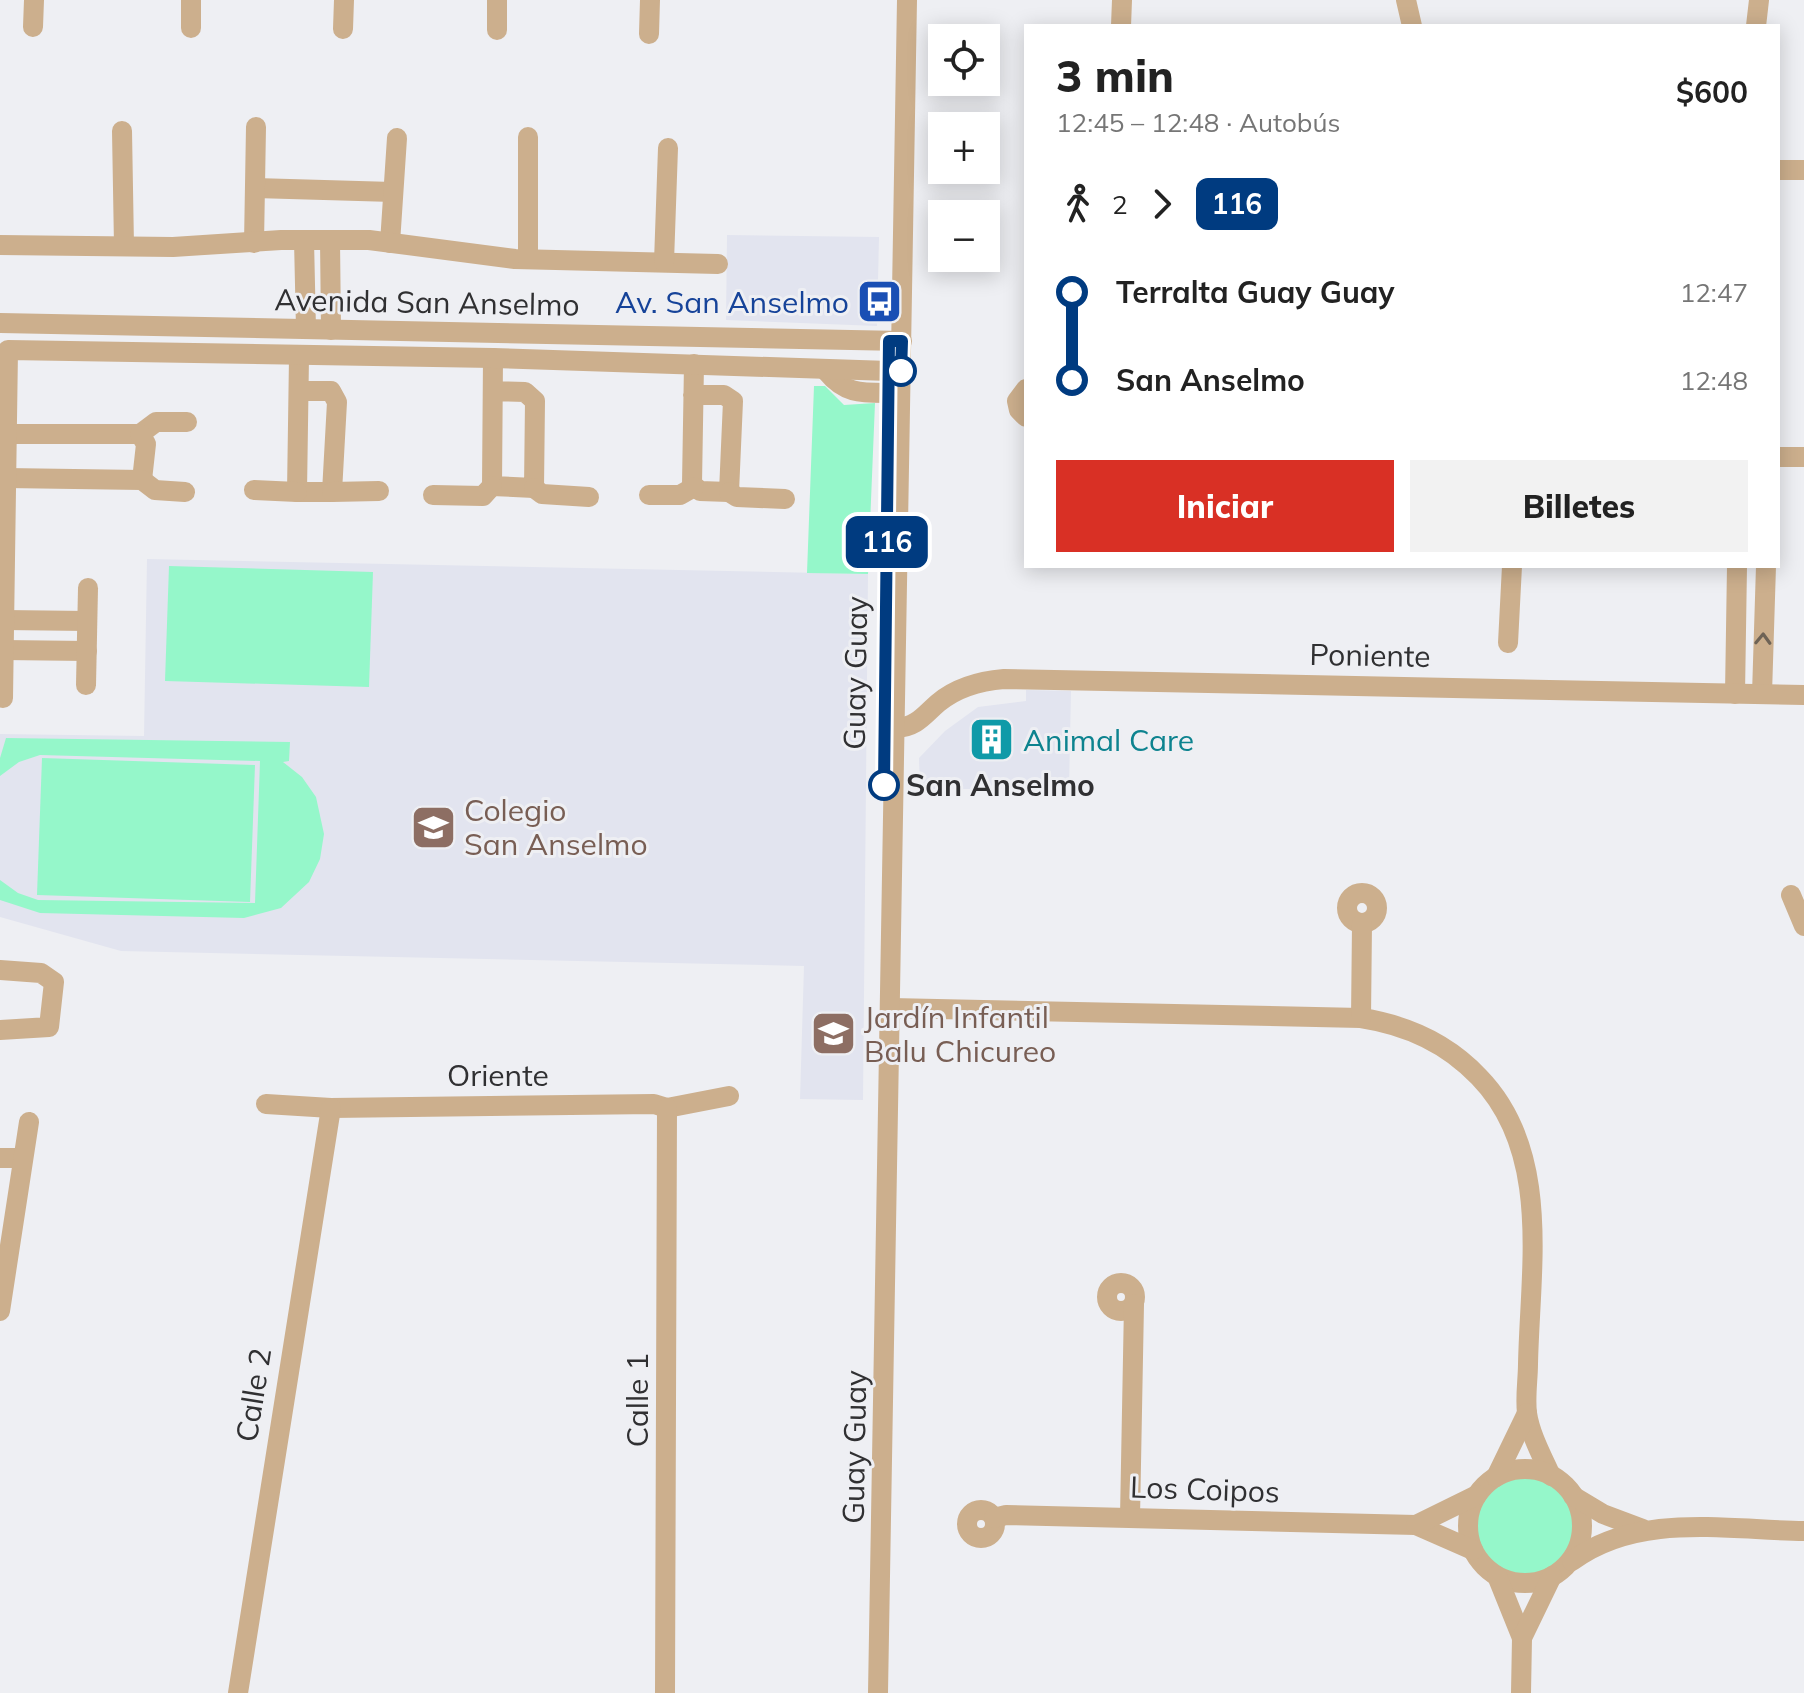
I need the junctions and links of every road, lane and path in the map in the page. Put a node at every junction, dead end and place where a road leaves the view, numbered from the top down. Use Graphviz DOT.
graph roads {
  1 [pos="34,0"];
  2 [pos="191,0"];
  3 [pos="344,0"];
  4 [pos="497,0"];
  5 [pos="650,0"];
  6 [pos="893,0"];
  7 [pos="907,0"];
  8 [pos="1122,0"];
  9 [pos="1406,0"];
  10 [pos="1759,0"];
  11 [pos="1121,24"];
  12 [pos="1412,24"];
  13 [pos="1756,24"];
  14 [pos="33,27"];
  15 [pos="191,28"];
  16 [pos="343,29"];
  17 [pos="497,30"];
  18 [pos="649,34"];
  19 [pos="256,127"];
  20 [pos="122,131"];
  21 [pos="528,137"];
  22 [pos="397,138"];
  23 [pos="668,148"];
  24 [pos="1780,170"];
  25 [pos="1804,170"];
  26 [pos="255,188"];
  27 [pos="393,192"];
  28 [pos="304,240"];
  29 [pos="330,240"];
  30 [pos="254,243"];
  31 [pos="390,243"];
  32 [pos="0,245"];
  33 [pos="124,246"];
  34 [pos="528,259"];
  35 [pos="664,262"];
  36 [pos="718,264"];
  37 [pos="897,264"];
  38 [pos="0,323"];
  39 [pos="306,329"];
  40 [pos="331,330"];
  41 [pos="896,341"];
  42 [pos="299,357"];
  43 [pos="493,358"];
  44 [pos="694,364"];
  45 [pos="889,371"];
  46 [pos="827,372"];
  47 [pos="299,391"];
  48 [pos="494,391"];
  49 [pos="1024,392"];
  50 [pos="889,393"];
  51 [pos="693,395"];
  52 [pos="1024,415"];
  53 [pos="187,422"];
  54 [pos="7,434"];
  55 [pos="140,434"];
  56 [pos="1780,457"];
  57 [pos="1804,457"];
  58 [pos="6,478"];
  59 [pos="142,480"];
  60 [pos="492,486"];
  61 [pos="694,487"];
  62 [pos="534,488"];
  63 [pos="254,490"];
  64 [pos="379,491"];
  65 [pos="185,492"];
  66 [pos="297,492"];
  67 [pos="332,492"];
  68 [pos="729,492"];
  69 [pos="433,495"];
  70 [pos="649,495"];
  71 [pos="589,497"];
  72 [pos="785,499"];
  73 [pos="1512,568"];
  74 [pos="1737,568"];
  75 [pos="1766,568"];
  76 [pos="88,588"];
  77 [pos="892,604"];
  78 [pos="4,620"];
  79 [pos="87,621"];
  80 [pos="1508,643"];
  81 [pos="3,650"];
  82 [pos="87,651"];
  83 [pos="86,685"];
  84 [pos="1735,694"];
  85 [pos="1762,694"];
  86 [pos="1804,695"];
  87 [pos="3,698"];
  88 [pos="892,718"];
  89 [pos="1791,895"];
  90 [pos="888,914"];
  91 [pos="1362,924"];
  92 [pos="1804,926"];
  93 [pos="0,970"];
  94 [pos="891,1008"];
  95 [pos="1361,1018"];
  96 [pos="0,1030"];
  97 [pos="729,1096"];
  98 [pos="266,1104"];
  99 [pos="331,1108"];
  100 [pos="667,1108"];
  101 [pos="29,1122"];
  102 [pos="0,1158"];
  103 [pos="23,1158"];
  104 [pos="888,1201"];
  105 [pos="1,1303"];
  106 [pos="1134,1304"];
  107 [pos="1527,1413"];
  108 [pos="1551,1476"];
  109 [pos="1496,1477"];
  110 [pos="1477,1495"];
  111 [pos="1573,1496"];
  112 [pos="1130,1517"];
  113 [pos="994,1518"];
  114 [pos="1416,1525"];
  115 [pos="1643,1529"];
  116 [pos="1804,1531"];
  117 [pos="1473,1550"];
  118 [pos="1559,1571"];
  119 [pos="1497,1576"];
  120 [pos="1522,1638"];
  121 [pos="238,1693"];
  122 [pos="665,1693"];
  123 [pos="878,1693"];
  124 [pos="1521,1693"];
  1 -- 14 [label="street"];
  2 -- 15 [label="street"];
  3 -- 16 [label="street"];
  4 -- 17 [label="street"];
  5 -- 18 [label="street"];
  6 -- 37 [label="street, Guay Guay"];
  7 -- 37 [label="street, Guay Guay"];
  8 -- 11 [label="street"];
  9 -- 12 [label="street"];
  10 -- 13 [label="street"];
  19 -- 26 [label="street"];
  20 -- 33 [label="street"];
  21 -- 34 [label="street"];
  22 -- 27 [label="street"];
  23 -- 35 [label="street"];
  24 -- 25 [label="street"];
  26 -- 27 [label="street"];
  26 -- 30 [label="street"];
  27 -- 31 [label="street"];
  28 -- 29 [label="street"];
  28 -- 30 [label="street"];
  28 -- 39 [label="street"];
  29 -- 31 [label="street"];
  29 -- 40 [label="street"];
  30 -- 33 [label="street"];
  31 -- 34 [label="street"];
  32 -- 33 [label="street"];
  34 -- 35 [label="street"];
  35 -- 36 [label="street"];
  37 -- 41 [label="street, Guay Guay"];
  38 -- 39 [label="street, Avenida San Anselmo"];
  39 -- 40 [label="street, Avenida San Anselmo"];
  40 -- 41 [label="street, Avenida San Anselmo"];
  41 -- 45 [label="street, Guay Guay"];
  41 -- 77 [label="street, Guay Guay"];
  42 -- 43 [label="street"];
  42 -- 47 [label="street"];
  42 -- 54 [label="street"];
  43 -- 44 [label="street"];
  43 -- 48 [label="street"];
  44 -- 46 [label="street"];
  44 -- 51 [label="street"];
  45 -- 46 [label="street"];
  45 -- 50 [label="street, Guay Guay"];
  46 -- 50 [label="street"];
  47 -- 66 [label="street"];
  47 -- 67 [label="street"];
  48 -- 60 [label="street"];
  48 -- 62 [label="street"];
  49 -- 52 [label="street"];
  50 -- 77 [label="street, Guay Guay"];
  51 -- 61 [label="street"];
  51 -- 68 [label="street"];
  53 -- 55 [label="street"];
  54 -- 55 [label="street"];
  54 -- 58 [label="street"];
  55 -- 59 [label="street"];
  56 -- 57 [label="street"];
  58 -- 59 [label="street"];
  58 -- 78 [label="street"];
  59 -- 65 [label="street"];
  60 -- 62 [label="street"];
  60 -- 69 [label="street"];
  61 -- 68 [label="street"];
  61 -- 70 [label="street"];
  62 -- 71 [label="street"];
  63 -- 66 [label="street"];
  64 -- 67 [label="street"];
  66 -- 67 [label="street"];
  68 -- 72 [label="street"];
  73 -- 80 [label="street"];
  74 -- 84 [label="street"];
  85 -- 75 [label="street, one-way"];
  76 -- 79 [label="street"];
  77 -- 88 [label="street, Guay Guay"];
  78 -- 79 [label="street"];
  78 -- 81 [label="street"];
  79 -- 82 [label="street"];
  81 -- 82 [label="street"];
  81 -- 87 [label="street"];
  82 -- 83 [label="street"];
  84 -- 85 [label="street, Poniente"];
  84 -- 88 [label="street, Poniente"];
  85 -- 86 [label="street, Poniente"];
  88 -- 90 [label="street, Guay Guay"];
  89 -- 92 [label="street"];
  90 -- 94 [label="street, Guay Guay"];
  90 -- 104 [label="street, Guay Guay"];
  91 -- 95 [label="street"];
  93 -- 96 [label="street"];
  94 -- 95 [label="street"];
  94 -- 104 [label="street, Guay Guay"];
  95 -- 107 [label="street"];
  97 -- 100 [label="street, Oriente"];
  98 -- 99 [label="street, Oriente"];
  99 -- 100 [label="street, Oriente"];
  99 -- 121 [label="street, Calle 2"];
  100 -- 122 [label="street, Calle 1"];
  101 -- 103 [label="street"];
  102 -- 103 [label="street"];
  103 -- 105 [label="street"];
  104 -- 123 [label="street, Guay Guay"];
  106 -- 112 [label="street"];
  107 -- 108 [label="street"];
  107 -- 109 [label="street"];
  108 -- 109 [label="street"];
  108 -- 111 [label="street"];
  109 -- 110 [label="street"];
  110 -- 114 [label="street, Los Coipos"];
  110 -- 117 [label="street"];
  111 -- 115 [label="street"];
  111 -- 118 [label="street"];
  112 -- 113 [label="street, Los Coipos"];
  112 -- 114 [label="street, Los Coipos"];
  114 -- 117 [label="street, Los Coipos"];
  115 -- 116 [label="street"];
  115 -- 118 [label="street"];
  117 -- 119 [label="street"];
  118 -- 119 [label="street"];
  118 -- 120 [label="street"];
  119 -- 120 [label="street"];
  120 -- 124 [label="street"];
}
